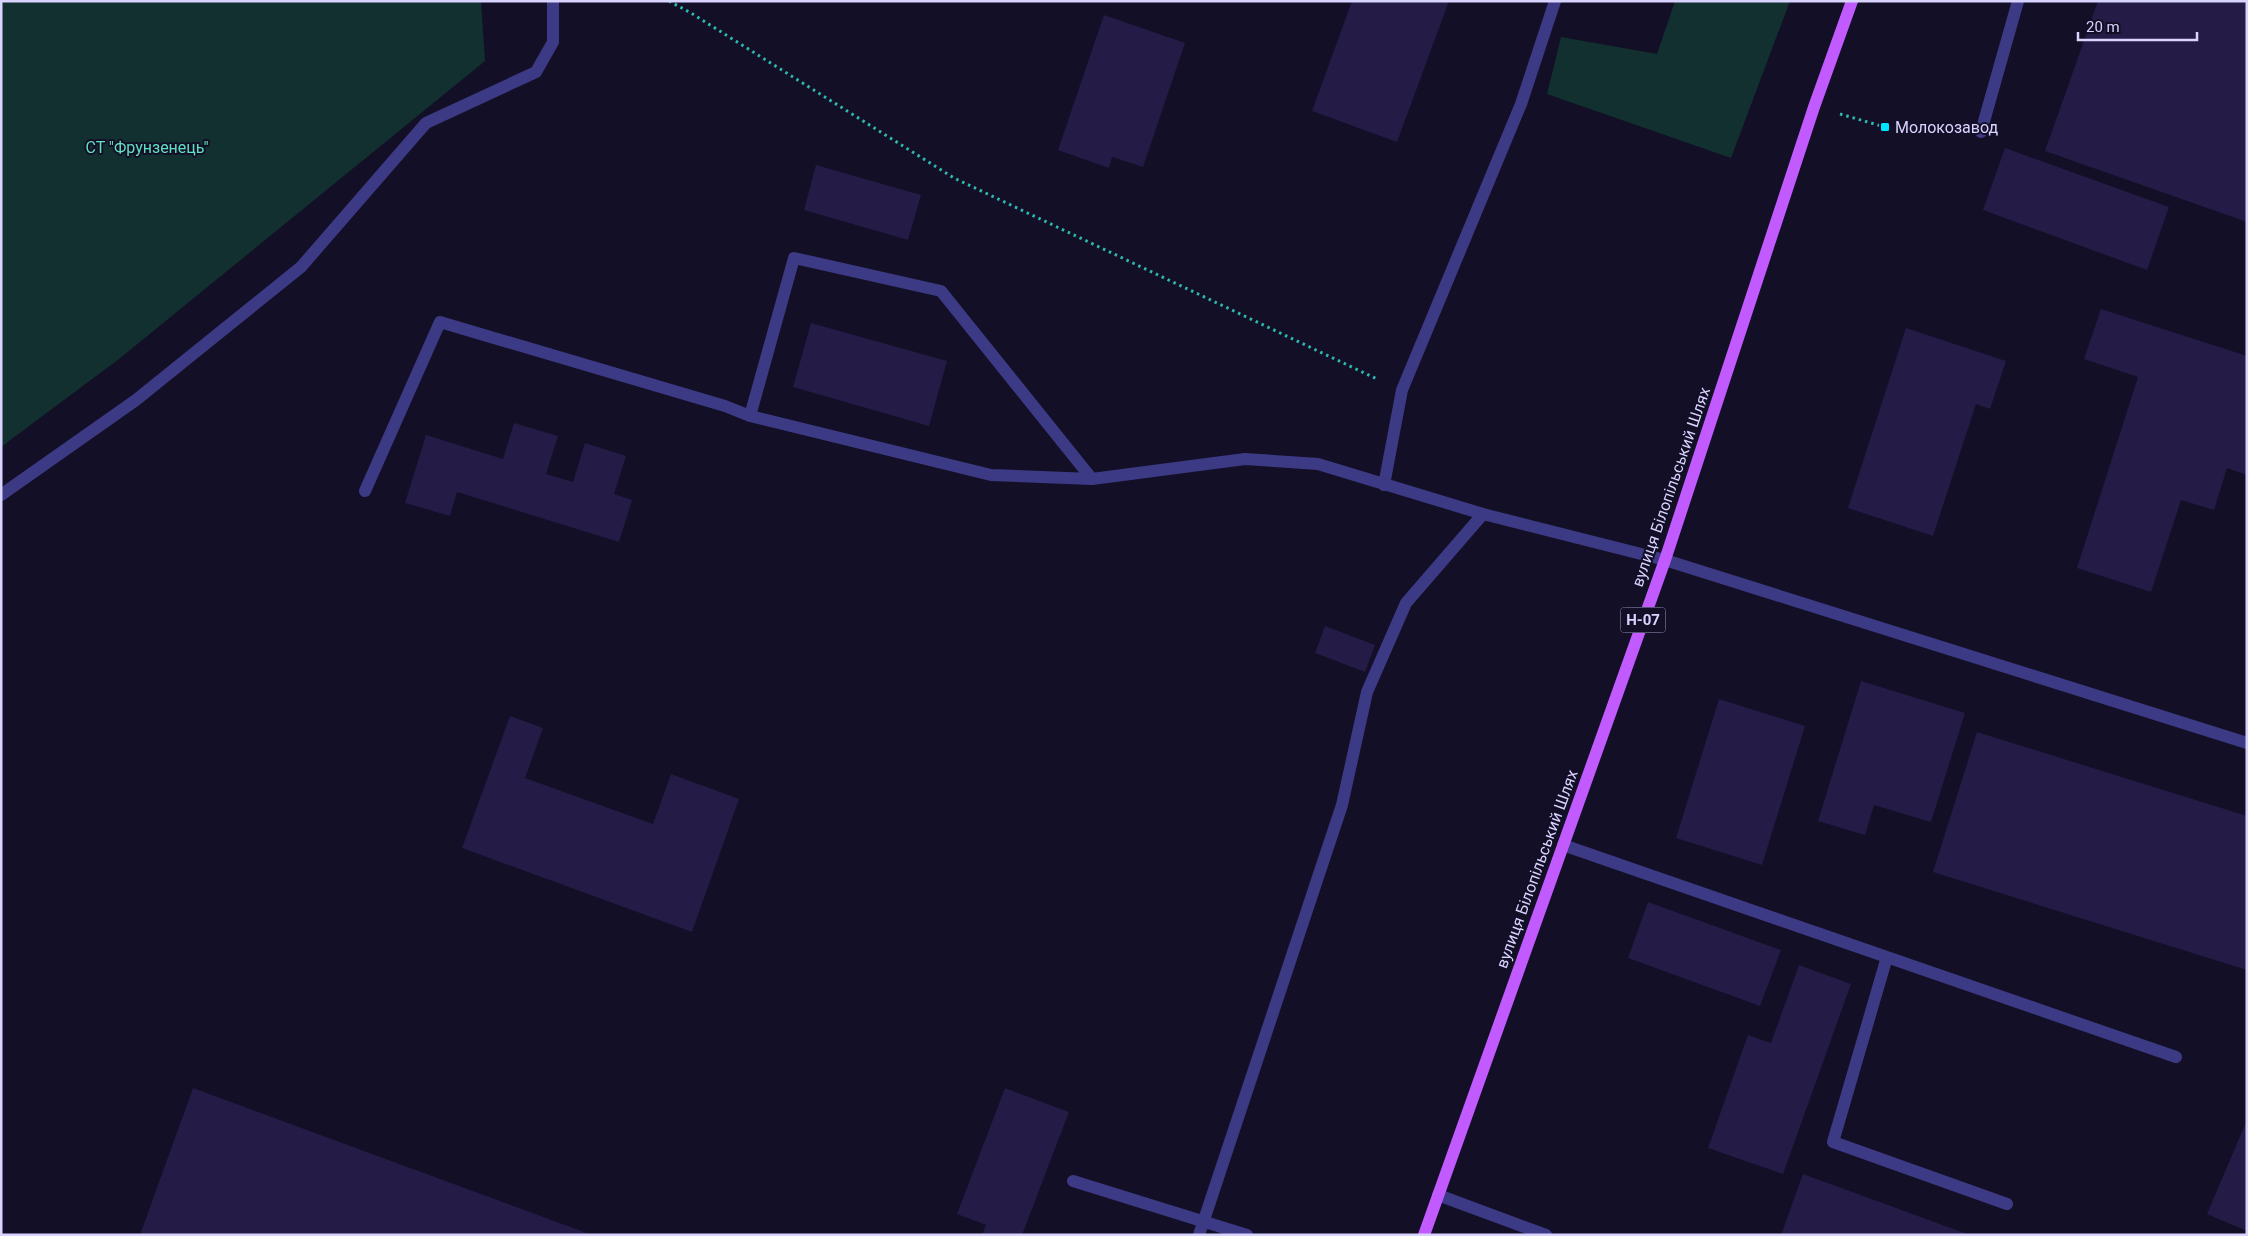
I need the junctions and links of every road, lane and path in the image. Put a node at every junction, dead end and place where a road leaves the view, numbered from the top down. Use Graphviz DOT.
graph roads {
  1 [pos="553,1"];
  2 [pos="669,1"];
  3 [pos="1555,1"];
  4 [pos="1852,1"];
  5 [pos="2018,1"];
  6 [pos="1814,107"];
  7 [pos="1885,128"];
  8 [pos="1981,132"];
  9 [pos="1402,390"];
  10 [pos="750,416"];
  11 [pos="1092,479"];
  12 [pos="1384,485"];
  13 [pos="365,491"];
  14 [pos="1,495"];
  15 [pos="1483,514"];
  16 [pos="1665,560"];
  17 [pos="2247,743"];
  18 [pos="1563,845"];
  19 [pos="1887,957"];
  20 [pos="2176,1057"];
  21 [pos="1073,1181"];
  22 [pos="1438,1195"];
  23 [pos="2007,1204"];
  24 [pos="1204,1220"];
  25 [pos="1199,1235"];
  26 [pos="1247,1235"];
  27 [pos="1424,1235"];
  28 [pos="1546,1235"];
  1 -- 14 [label="lane"];
  2 -- 9 [label="path"];
  3 -- 9 [label="lane"];
  4 -- 6 [label="main road, вулиця Білопільський Шлях / Н-07"];
  5 -- 8 [label="lane"];
  6 -- 7 [label="path"];
  6 -- 16 [label="main road, вулиця Білопільський Шлях / Н-07"];
  9 -- 12 [label="lane"];
  10 -- 11 [label="lane"];
  10 -- 11 [label="lane"];
  10 -- 13 [label="lane"];
  11 -- 12 [label="lane"];
  12 -- 15 [label="lane"];
  15 -- 16 [label="lane"];
  15 -- 24 [label="lane"];
  16 -- 17 [label="lane"];
  16 -- 18 [label="main road, вулиця Білопільський Шлях / Н-07"];
  18 -- 19 [label="lane"];
  18 -- 22 [label="main road, вулиця Білопільський Шлях / Н-07"];
  19 -- 20 [label="lane"];
  19 -- 23 [label="lane"];
  21 -- 24 [label="lane"];
  22 -- 27 [label="main road, вулиця Білопільський Шлях / Н-07"];
  22 -- 28 [label="lane"];
  24 -- 25 [label="lane"];
  24 -- 26 [label="lane"];
}
